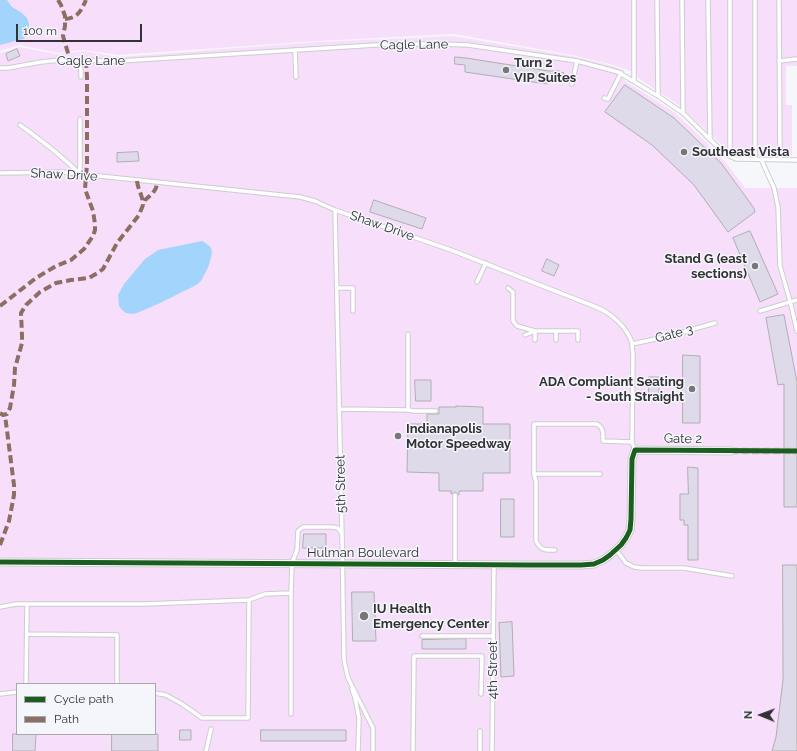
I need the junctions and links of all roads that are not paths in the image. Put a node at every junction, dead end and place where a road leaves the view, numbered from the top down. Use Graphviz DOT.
graph roads {
  1 [pos="634,0"];
  2 [pos="657,0"];
  3 [pos="682,0"];
  4 [pos="708,0"];
  5 [pos="730,0"];
  6 [pos="755,0"];
  7 [pos="779,0"];
  8 [pos="295,50"];
  9 [pos="79,60"];
  10 [pos="797,60"];
  11 [pos="577,61"];
  12 [pos="779,61"];
  13 [pos="0,68"];
  14 [pos="621,73"];
  15 [pos="81,77"];
  16 [pos="296,77"];
  17 [pos="634,81"];
  18 [pos="572,84"];
  19 [pos="658,96"];
  20 [pos="604,98"];
  21 [pos="683,113"];
  22 [pos="80,119"];
  23 [pos="20,125"];
  24 [pos="710,140"];
  25 [pos="730,156"];
  26 [pos="755,160"];
  27 [pos="761,160"];
  28 [pos="780,160"];
  29 [pos="797,160"];
  30 [pos="0,173"];
  31 [pos="80,174"];
  32 [pos="335,210"];
  33 [pos="486,263"];
  34 [pos="477,282"];
  35 [pos="337,288"];
  36 [pos="508,288"];
  37 [pos="797,300"];
  38 [pos="790,301"];
  39 [pos="760,310"];
  40 [pos="353,311"];
  41 [pos="508,311"];
  42 [pos="513,311"];
  43 [pos="715,323"];
  44 [pos="535,331"];
  45 [pos="556,331"];
  46 [pos="797,331"];
  47 [pos="408,334"];
  48 [pos="525,335"];
  49 [pos="535,340"];
  50 [pos="556,340"];
  51 [pos="578,340"];
  52 [pos="632,344"];
  53 [pos="339,409"];
  54 [pos="408,410"];
  55 [pos="436,411"];
  56 [pos="632,442"];
  57 [pos="635,450"];
  58 [pos="731,451"];
  59 [pos="534,474"];
  60 [pos="600,474"];
  61 [pos="456,495"];
  62 [pos="342,535"];
  63 [pos="555,550"];
  64 [pos="616,550"];
  65 [pos="0,562"];
  66 [pos="292,563"];
  67 [pos="343,564"];
  68 [pos="455,564"];
  69 [pos="494,565"];
  70 [pos="732,576"];
  71 [pos="291,593"];
  72 [pos="249,600"];
  73 [pos="27,604"];
  74 [pos="0,607"];
  75 [pos="26,634"];
  76 [pos="422,636"];
  77 [pos="493,636"];
  78 [pos="348,678"];
  79 [pos="26,683"];
  80 [pos="117,683"];
  81 [pos="16,692"];
  82 [pos="156,693"];
  83 [pos="0,694"];
  84 [pos="481,694"];
  85 [pos="290,714"];
  86 [pos="211,729"];
  87 [pos="480,731"];
  88 [pos="206,751"];
  89 [pos="358,751"];
  90 [pos="373,751"];
  91 [pos="414,751"];
  92 [pos="480,751"];
  93 [pos="492,751"];
  1 -- 17 [label="lane"];
  2 -- 19 [label="lane"];
  3 -- 21 [label="lane"];
  4 -- 24 [label="lane"];
  5 -- 25 [label="lane"];
  6 -- 26 [label="lane"];
  7 -- 12 [label="lane"];
  8 -- 9 [label="lane, Cagle Lane"];
  8 -- 11 [label="lane, Cagle Lane"];
  8 -- 16 [label="lane"];
  9 -- 13 [label="lane, Cagle Lane"];
  9 -- 15 [label="lane"];
  10 -- 12 [label="lane"];
  11 -- 14 [label="lane, Cagle Lane"];
  11 -- 18 [label="lane"];
  12 -- 28 [label="lane"];
  14 -- 17 [label="lane, Cagle Lane"];
  14 -- 20 [label="lane"];
  17 -- 19 [label="lane, Cagle Lane"];
  19 -- 21 [label="lane, Cagle Lane"];
  21 -- 24 [label="lane, Cagle Lane"];
  22 -- 31 [label="lane"];
  23 -- 31 [label="lane"];
  24 -- 25 [label="lane, Cagle Lane"];
  25 -- 26 [label="lane, Cagle Lane"];
  26 -- 27 [label="lane, Cagle Lane"];
  27 -- 28 [label="lane, Cagle Lane"];
  27 -- 38 [label="lane"];
  28 -- 29 [label="lane, Cagle Lane"];
  30 -- 31 [label="lane, Shaw Drive"];
  31 -- 32 [label="lane, Shaw Drive"];
  32 -- 33 [label="lane, Shaw Drive"];
  32 -- 35 [label="lane, 5th Street"];
  33 -- 34 [label="lane"];
  33 -- 52 [label="lane, Shaw Drive"];
  35 -- 40 [label="lane"];
  35 -- 53 [label="lane, 5th Street"];
  36 -- 42 [label="lane"];
  37 -- 38 [label="lane"];
  38 -- 39 [label="lane"];
  38 -- 46 [label="lane"];
  41 -- 42 [label="lane"];
  42 -- 44 [label="lane"];
  43 -- 52 [label="lane, Gate 3"];
  44 -- 45 [label="lane"];
  44 -- 48 [label="lane"];
  44 -- 49 [label="lane"];
  45 -- 50 [label="lane"];
  45 -- 51 [label="lane"];
  47 -- 54 [label="lane"];
  52 -- 56 [label="lane, Shaw Drive"];
  53 -- 54 [label="lane"];
  53 -- 62 [label="lane, 5th Street"];
  54 -- 55 [label="lane"];
  56 -- 57 [label="lane, Shaw Drive"];
  56 -- 59 [label="lane"];
  57 -- 58 [label="street, Gate 2"];
  57 -- 64 [label="street, Hulman Boulevard"];
  59 -- 60 [label="lane"];
  59 -- 63 [label="lane"];
  61 -- 68 [label="lane"];
  62 -- 66 [label="lane"];
  62 -- 67 [label="lane, 5th Street"];
  64 -- 69 [label="street, Hulman Boulevard"];
  64 -- 70 [label="lane"];
  65 -- 66 [label="street, Hulman Boulevard"];
  66 -- 67 [label="street, Hulman Boulevard"];
  66 -- 71 [label="lane"];
  67 -- 68 [label="street, Hulman Boulevard"];
  67 -- 78 [label="lane, 5th Street"];
  68 -- 69 [label="street, Hulman Boulevard"];
  69 -- 77 [label="lane, 4th Street"];
  71 -- 72 [label="lane"];
  71 -- 85 [label="lane"];
  72 -- 73 [label="lane"];
  72 -- 82 [label="lane"];
  73 -- 74 [label="lane"];
  73 -- 75 [label="lane"];
  75 -- 79 [label="lane"];
  75 -- 80 [label="lane"];
  76 -- 77 [label="lane"];
  77 -- 93 [label="lane, 4th Street"];
  78 -- 89 [label="lane"];
  78 -- 90 [label="lane, 5th Street"];
  81 -- 83 [label="lane"];
  84 -- 91 [label="lane"];
  86 -- 88 [label="lane"];
  87 -- 92 [label="lane"];
}
